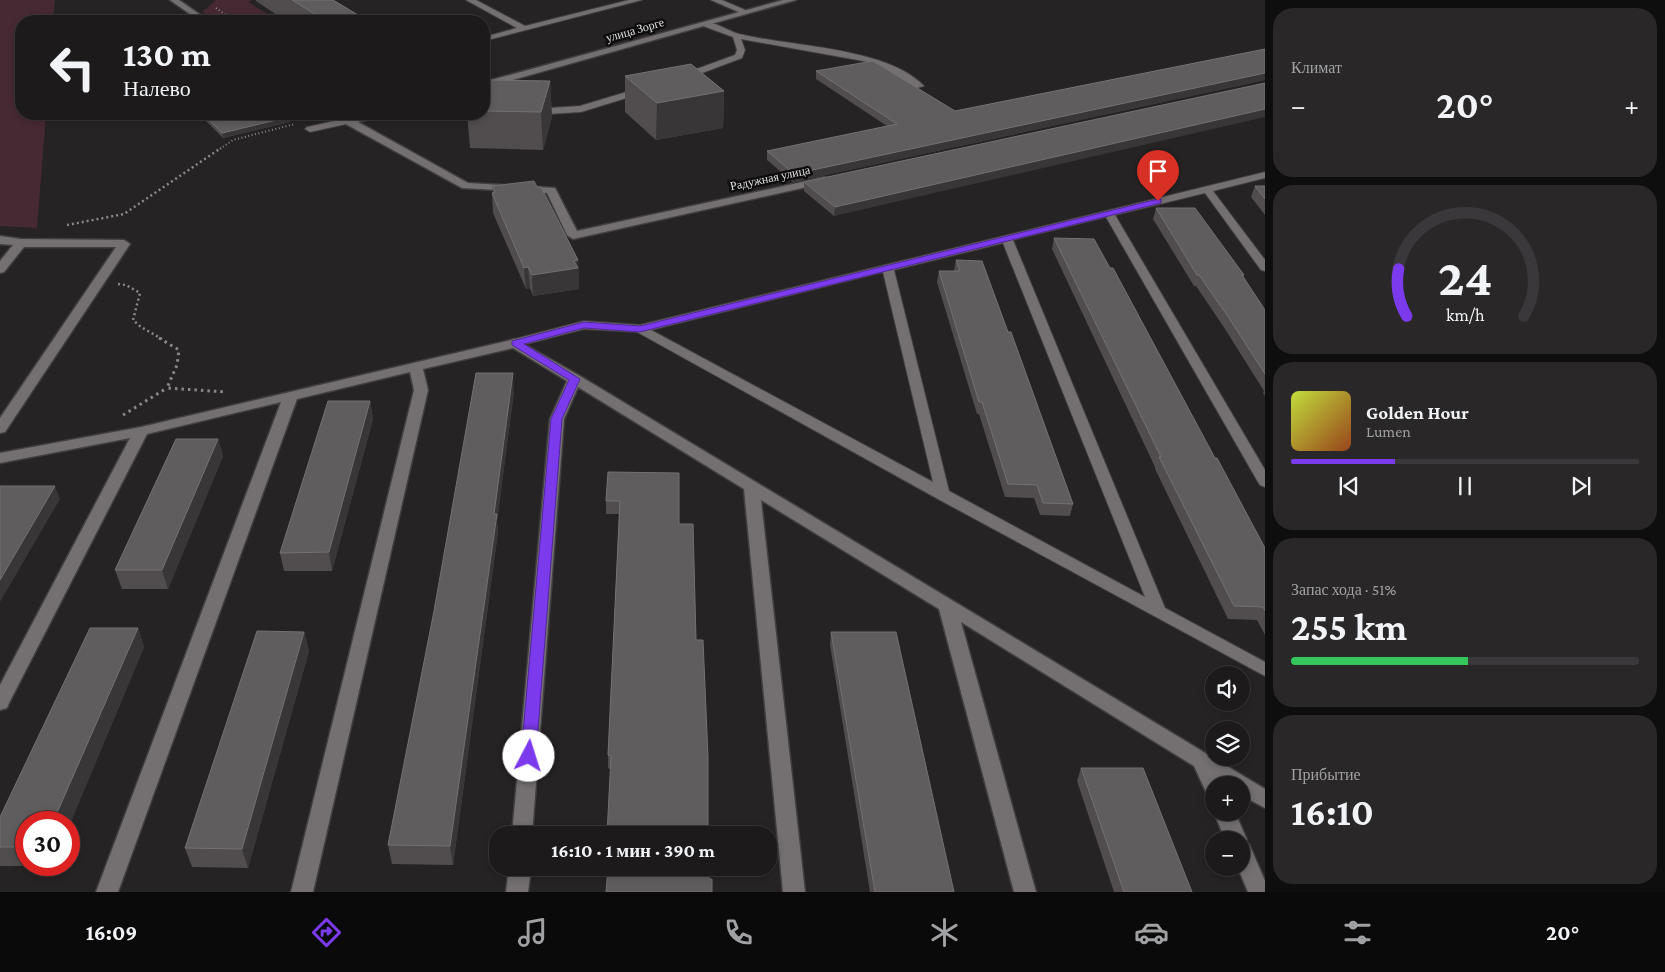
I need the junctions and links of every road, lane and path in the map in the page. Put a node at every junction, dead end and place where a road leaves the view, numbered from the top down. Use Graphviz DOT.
graph roads {
  1 [pos="174,0"];
  2 [pos="470,0"];
  3 [pos="638,0"];
  4 [pos="716,0"];
  5 [pos="792,0"];
  6 [pos="212,5"];
  7 [pos="746,12"];
  8 [pos="196,15"];
  9 [pos="226,15"];
  10 [pos="706,24"];
  11 [pos="525,28"];
  12 [pos="736,36"];
  13 [pos="490,37"];
  14 [pos="671,81"];
  15 [pos="490,83"];
  16 [pos="920,86"];
  17 [pos="652,87"];
  18 [pos="519,112"];
  19 [pos="352,120"];
  20 [pos="348,121"];
  21 [pos="297,123"];
  22 [pos="310,129"];
  23 [pos="1265,175"];
  24 [pos="836,178"];
  25 [pos="1207,190"];
  26 [pos="1109,213"];
  27 [pos="60,226"];
  28 [pos="1007,238"];
  29 [pos="0,240"];
  30 [pos="21,243"];
  31 [pos="888,268"];
  32 [pos="1265,268"];
  33 [pos="0,269"];
  34 [pos="100,281"];
  35 [pos="640,329"];
  36 [pos="515,343"];
  37 [pos="416,367"];
  38 [pos="574,379"];
  39 [pos="233,393"];
  40 [pos="290,397"];
  41 [pos="0,429"];
  42 [pos="141,431"];
  43 [pos="0,458"];
  44 [pos="1265,482"];
  45 [pos="752,487"];
  46 [pos="943,496"];
  47 [pos="947,606"];
  48 [pos="1158,610"];
  49 [pos="1265,670"];
  50 [pos="0,703"];
  51 [pos="1201,760"];
  52 [pos="1208,776"];
  53 [pos="1265,799"];
  54 [pos="523,826"];
  55 [pos="1250,872"];
  56 [pos="519,876"];
  57 [pos="107,892"];
  58 [pos="302,892"];
  59 [pos="518,892"];
  60 [pos="794,892"];
  61 [pos="1025,892"];
  62 [pos="1259,892"];
  1 -- 8 [label="street"];
  2 -- 11 [label="lane"];
  3 -- 11 [label="lane"];
  4 -- 7 [label="lane"];
  5 -- 7 [label="street, улица Зорге"];
  6 -- 9 [label="path"];
  7 -- 10 [label="street, улица Зорге"];
  10 -- 12 [label="lane"];
  10 -- 15 [label="street, улица Зорге"];
  11 -- 13 [label="lane"];
  12 -- 14 [label="lane"];
  12 -- 16 [label="lane"];
  17 -- 18 [label="lane"];
  19 -- 20 [label="street"];
  20 -- 22 [label="lane"];
  20 -- 24 [label="street, Радужная улица"];
  21 -- 27 [label="path"];
  23 -- 25 [label="lane"];
  25 -- 26 [label="lane"];
  25 -- 32 [label="lane"];
  26 -- 28 [label="lane"];
  26 -- 44 [label="lane"];
  28 -- 31 [label="lane"];
  28 -- 48 [label="lane"];
  29 -- 30 [label="street"];
  30 -- 33 [label="street"];
  30 -- 34 [label="street"];
  31 -- 35 [label="lane"];
  31 -- 46 [label="lane"];
  34 -- 39 [label="path"];
  34 -- 41 [label="street"];
  35 -- 36 [label="lane"];
  35 -- 46 [label="lane"];
  36 -- 37 [label="street"];
  36 -- 38 [label="street"];
  37 -- 40 [label="street"];
  37 -- 58 [label="street"];
  38 -- 45 [label="street"];
  38 -- 54 [label="street"];
  40 -- 42 [label="street"];
  40 -- 57 [label="street"];
  42 -- 43 [label="street"];
  42 -- 50 [label="street"];
  45 -- 47 [label="street"];
  45 -- 60 [label="street"];
  46 -- 48 [label="lane"];
  47 -- 51 [label="street"];
  47 -- 61 [label="street"];
  48 -- 49 [label="lane"];
  51 -- 52 [label="street"];
  51 -- 53 [label="street"];
  55 -- 62 [label="street"];
  56 -- 59 [label="street"];
}
